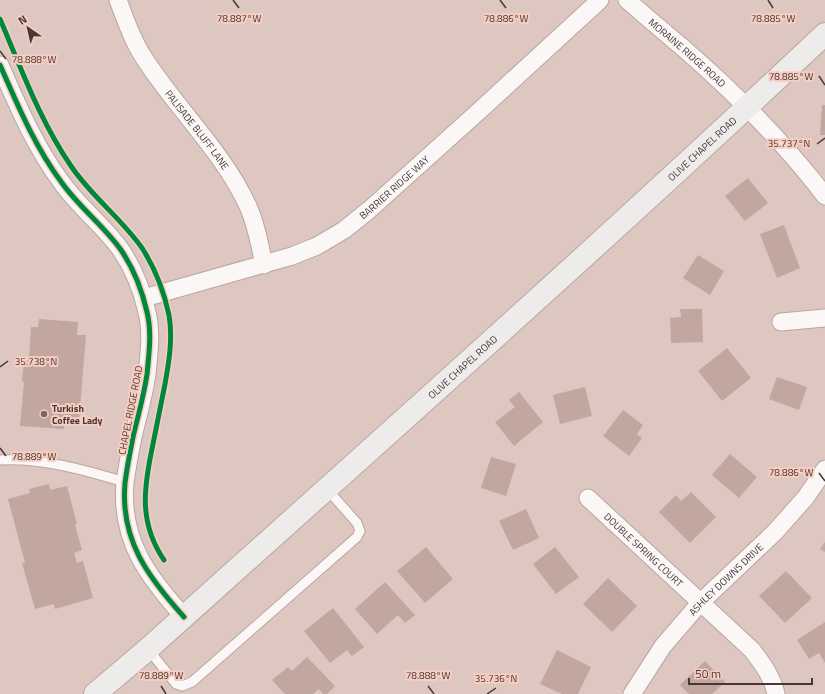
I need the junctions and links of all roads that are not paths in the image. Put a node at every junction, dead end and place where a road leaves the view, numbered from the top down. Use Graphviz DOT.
graph roads {
  1 [pos="118,0"];
  2 [pos="600,0"];
  3 [pos="626,0"];
  4 [pos="825,34"];
  5 [pos="0,65"];
  6 [pos="746,107"];
  7 [pos="825,196"];
  8 [pos="264,265"];
  9 [pos="144,298"];
  10 [pos="825,318"];
  11 [pos="781,322"];
  12 [pos="0,460"];
  13 [pos="825,469"];
  14 [pos="125,482"];
  15 [pos="327,489"];
  16 [pos="588,498"];
  17 [pos="700,603"];
  18 [pos="184,617"];
  19 [pos="148,649"];
  20 [pos="95,694"];
  21 [pos="632,694"];
  22 [pos="776,694"];
  1 -- 8 [label="street, PALISADE BLUFF LANE"];
  2 -- 8 [label="street, BARRIER RIDGE WAY"];
  3 -- 6 [label="street, MORAINE RIDGE ROAD"];
  4 -- 6 [label="main road, OLIVE CHAPEL ROAD"];
  5 -- 9 [label="street, CHAPEL RIDGE ROAD"];
  6 -- 7 [label="street"];
  6 -- 15 [label="main road, OLIVE CHAPEL ROAD"];
  8 -- 9 [label="street, BARRIER RIDGE WAY"];
  9 -- 14 [label="street, CHAPEL RIDGE ROAD"];
  10 -- 11 [label="street"];
  12 -- 14 [label="lane"];
  13 -- 17 [label="street, ASHLEY DOWNS DRIVE"];
  14 -- 18 [label="street, CHAPEL RIDGE ROAD"];
  15 -- 18 [label="main road, OLIVE CHAPEL ROAD"];
  15 -- 19 [label="lane"];
  16 -- 17 [label="street, DOUBLE SPRING COURT"];
  17 -- 21 [label="street, ASHLEY DOWNS DRIVE"];
  17 -- 22 [label="street, DOUBLE SPRING COURT"];
  18 -- 19 [label="main road, OLIVE CHAPEL ROAD"];
  19 -- 20 [label="main road, OLIVE CHAPEL ROAD"];
}
